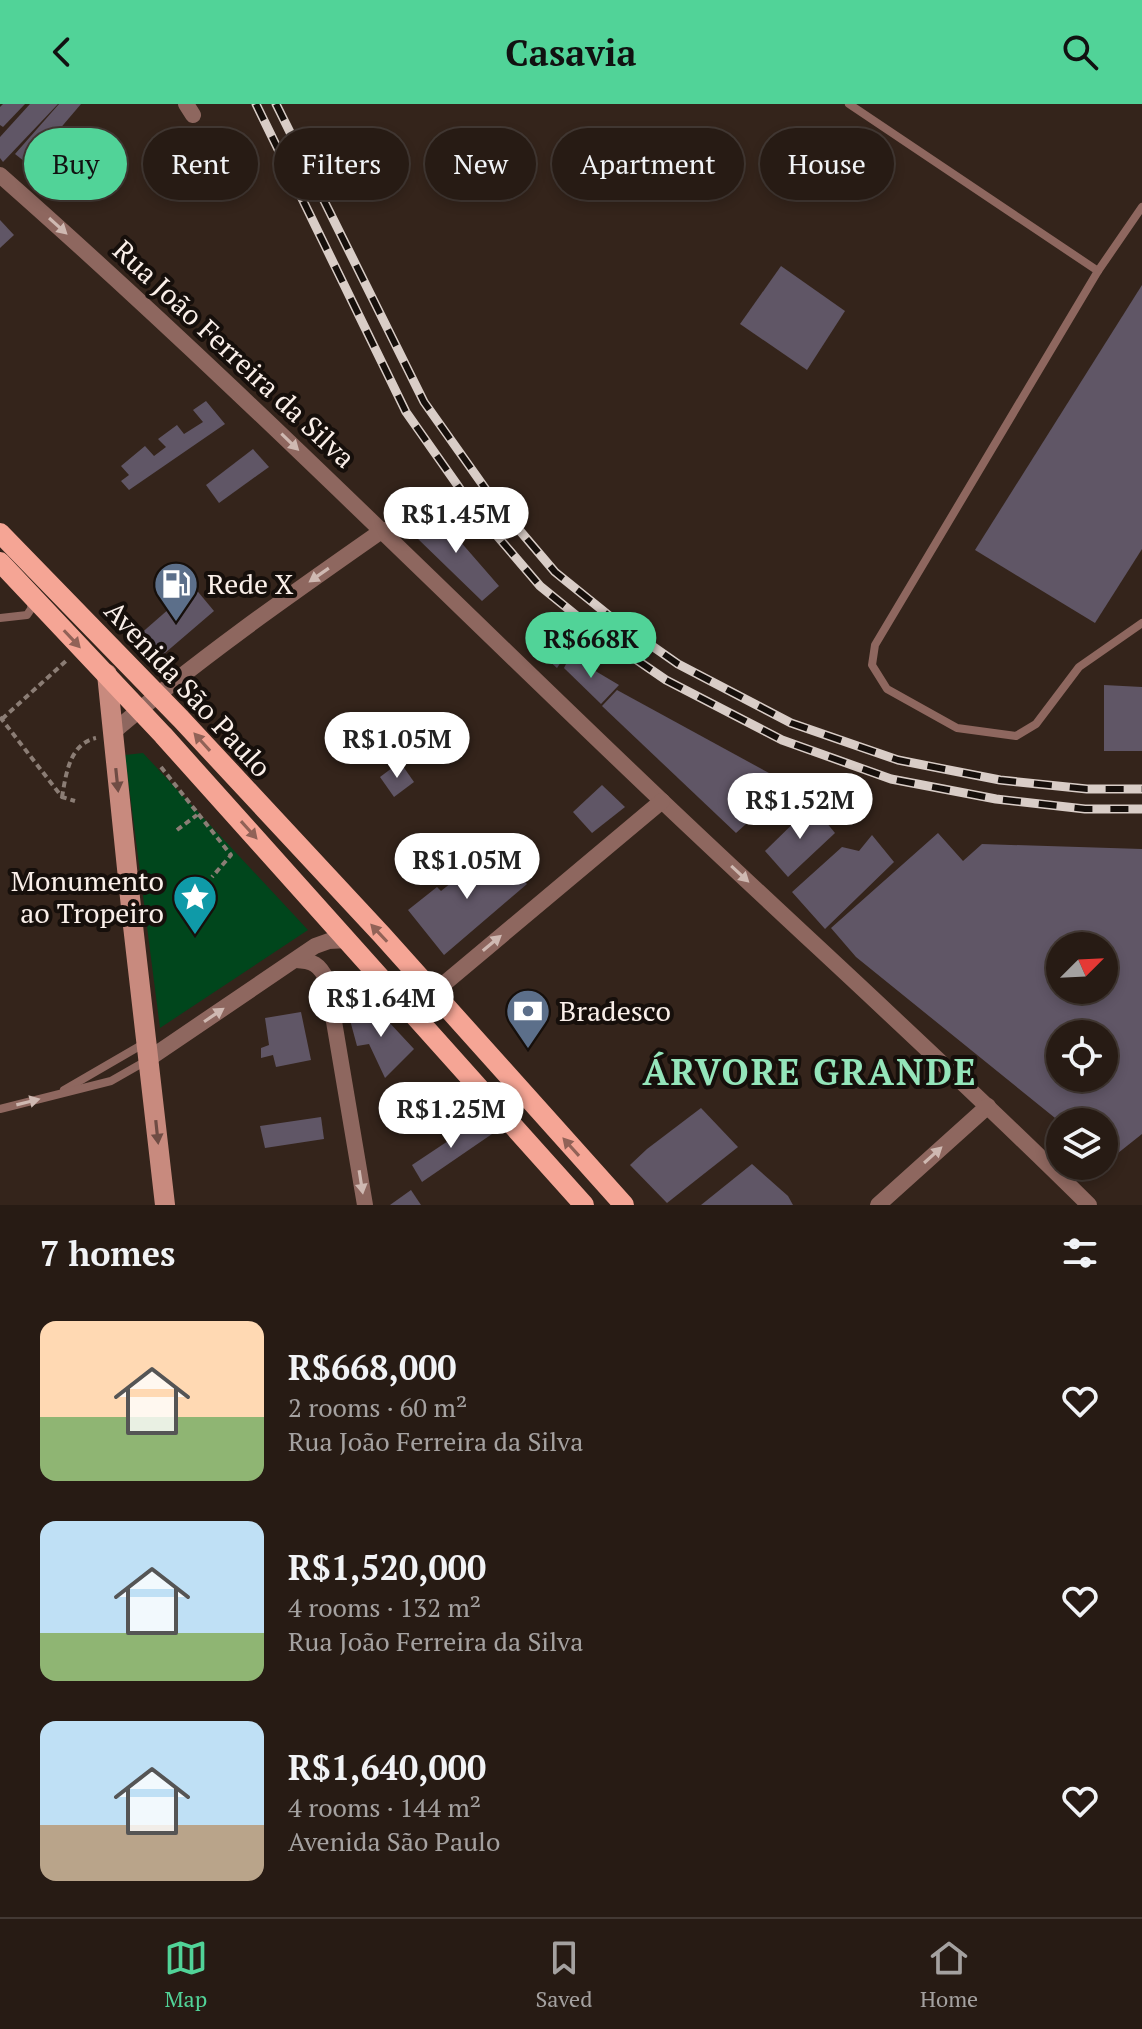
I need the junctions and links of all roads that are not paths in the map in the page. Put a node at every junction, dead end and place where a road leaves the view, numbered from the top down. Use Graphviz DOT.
graph roads {
  1 [pos="849,104"];
  2 [pos="0,175"];
  3 [pos="1142,207"];
  4 [pos="1098,271"];
  5 [pos="383,530"];
  6 [pos="0,533"];
  7 [pos="0,562"];
  8 [pos="32,596"];
  9 [pos="0,618"];
  10 [pos="1142,623"];
  11 [pos="107,674"];
  12 [pos="158,694"];
  13 [pos="139,710"];
  14 [pos="112,733"];
  15 [pos="662,801"];
  16 [pos="348,940"];
  17 [pos="296,960"];
  18 [pos="433,993"];
  19 [pos="148,1050"];
  20 [pos="56,1095"];
  21 [pos="988,1106"];
  22 [pos="0,1109"];
  23 [pos="165,1205"];
  24 [pos="365,1205"];
  25 [pos="584,1205"];
  26 [pos="624,1205"];
  27 [pos="878,1205"];
  28 [pos="1089,1205"];
  1 -- 4 [label="lane"];
  2 -- 5 [label="street, Rua João Ferreira da Silva, one-way"];
  3 -- 4 [label="lane"];
  4 -- 10 [label="lane"];
  5 -- 12 [label="street, one-way"];
  5 -- 15 [label="street, Rua João Ferreira da Silva"];
  6 -- 12 [label="main road, Avenida São Paulo"];
  7 -- 8 [label="main road, Avenida São Paulo"];
  8 -- 9 [label="lane"];
  8 -- 11 [label="main road, Avenida São Paulo, one-way"];
  11 -- 13 [label="main road, Avenida São Paulo"];
  11 -- 14 [label="main road"];
  12 -- 13 [label="street"];
  18 -- 12 [label="main road, Avenida São Paulo, one-way"];
  13 -- 14 [label="street"];
  13 -- 16 [label="main road, Avenida São Paulo, one-way"];
  14 -- 19 [label="main road, one-way"];
  18 -- 15 [label="street, one-way"];
  15 -- 21 [label="street, Rua João Ferreira da Silva, one-way"];
  16 -- 17 [label="street"];
  16 -- 25 [label="main road, Avenida São Paulo"];
  19 -- 17 [label="street, one-way"];
  17 -- 24 [label="street, one-way"];
  26 -- 18 [label="main road, Avenida São Paulo, one-way"];
  19 -- 20 [label="lane"];
  19 -- 20 [label="lane"];
  19 -- 23 [label="main road, one-way"];
  22 -- 20 [label="lane, one-way"];
  27 -- 21 [label="street, one-way"];
  21 -- 28 [label="street, Rua João Ferreira da Silva"];
}
